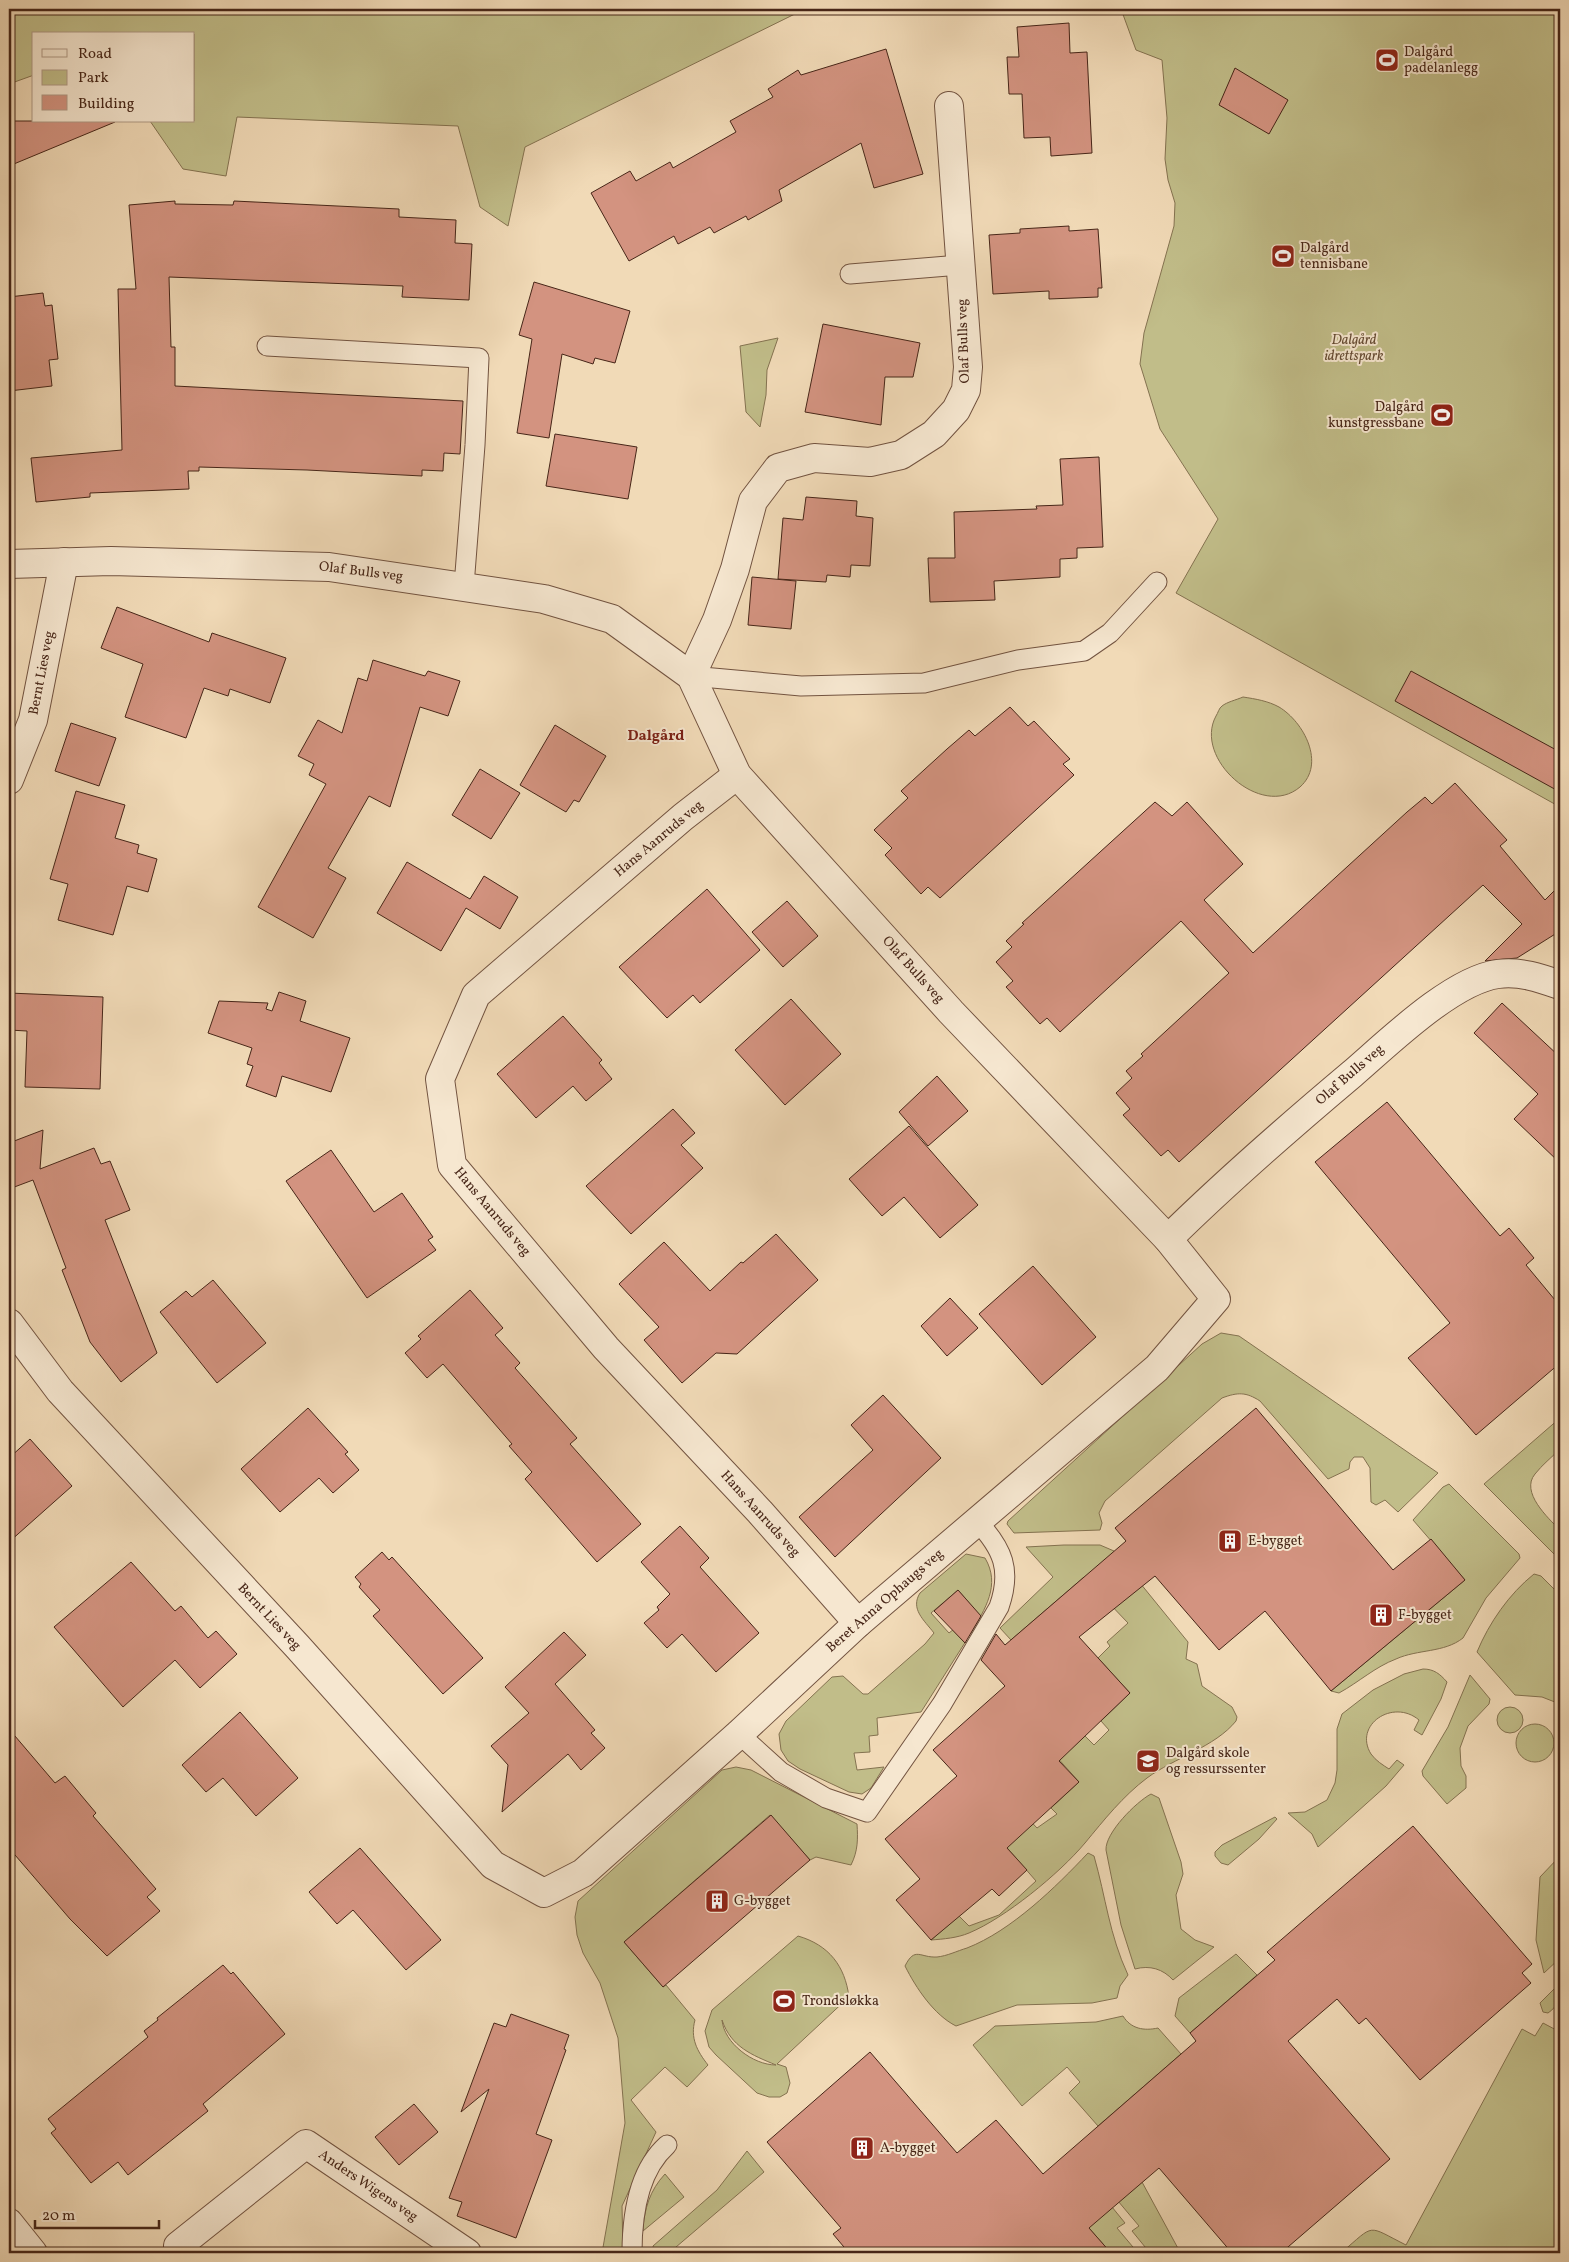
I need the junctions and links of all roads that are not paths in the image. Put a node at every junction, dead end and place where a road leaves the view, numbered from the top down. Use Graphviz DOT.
graph roads {
  1 [pos="949,106"];
  2 [pos="960,265"];
  3 [pos="850,274"];
  4 [pos="267,346"];
  5 [pos="64,562"];
  6 [pos="9,564"];
  7 [pos="1158,582"];
  8 [pos="464,586"];
  9 [pos="691,676"];
  10 [pos="737,775"];
  11 [pos="9,780"];
  12 [pos="1560,985"];
  13 [pos="1168,1239"];
  14 [pos="1216,1299"];
  15 [pos="9,1323"];
  16 [pos="977,1521"];
  17 [pos="858,1623"];
  18 [pos="739,1734"];
  19 [pos="544,1893"];
  20 [pos="667,2145"];
  21 [pos="9,2224"];
  22 [pos="178,2246"];
  23 [pos="32,2253"];
  24 [pos="467,2253"];
  25 [pos="632,2253"];
  1 -- 2 [label="street, Olaf Bulls veg"];
  2 -- 3 [label="lane"];
  2 -- 9 [label="street, Olaf Bulls veg"];
  4 -- 8 [label="lane"];
  5 -- 6 [label="street, Olaf Bulls veg"];
  5 -- 8 [label="street, Olaf Bulls veg"];
  5 -- 11 [label="street, Bernt Lies veg"];
  7 -- 9 [label="lane"];
  8 -- 9 [label="street, Olaf Bulls veg"];
  9 -- 10 [label="street, Olaf Bulls veg"];
  10 -- 13 [label="street, Olaf Bulls veg"];
  10 -- 17 [label="street, Hans Aanruds veg"];
  12 -- 13 [label="street, Olaf Bulls veg"];
  13 -- 14 [label="street, Olaf Bulls veg"];
  14 -- 16 [label="street, Beret Anna Ophaugs veg"];
  15 -- 19 [label="street, Bernt Lies veg"];
  16 -- 17 [label="street, Beret Anna Ophaugs veg"];
  16 -- 18 [label="lane"];
  17 -- 18 [label="street, Beret Anna Ophaugs veg"];
  18 -- 19 [label="street, Beret Anna Ophaugs veg"];
  20 -- 25 [label="lane"];
  21 -- 23 [label="street"];
  22 -- 24 [label="street, Anders Wigens veg"];
}
